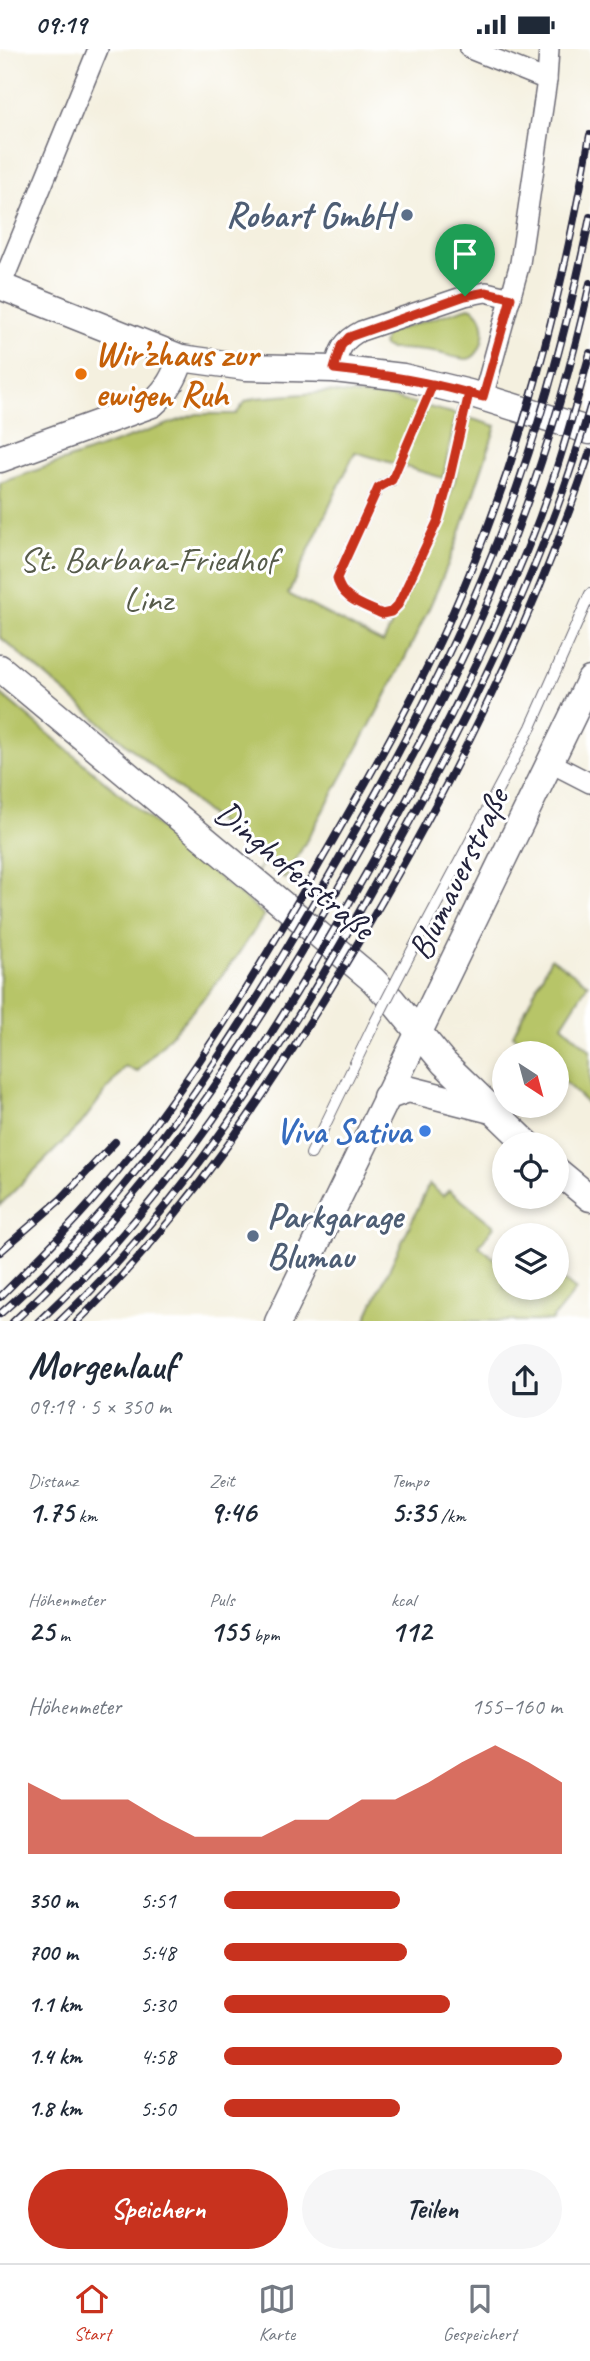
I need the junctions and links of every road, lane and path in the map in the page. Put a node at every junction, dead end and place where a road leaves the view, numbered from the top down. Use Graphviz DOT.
graph roads {
  1 [pos="98,49"];
  2 [pos="470,49"];
  3 [pos="549,49"];
  4 [pos="547,80"];
  5 [pos="1,286"];
  6 [pos="511,298"];
  7 [pos="181,358"];
  8 [pos="334,369"];
  9 [pos="433,384"];
  10 [pos="476,395"];
  11 [pos="590,431"];
  12 [pos="0,459"];
  13 [pos="590,594"];
  14 [pos="0,668"];
  15 [pos="590,680"];
  16 [pos="551,763"];
  17 [pos="590,783"];
  18 [pos="419,1033"];
  19 [pos="386,1097"];
  20 [pos="491,1109"];
  21 [pos="515,1132"];
  22 [pos="312,1154"];
  23 [pos="569,1181"];
  24 [pos="590,1198"];
  25 [pos="278,1321"];
  1 -- 5 [label="street"];
  2 -- 4 [label="street"];
  3 -- 4 [label="street"];
  4 -- 6 [label="street"];
  5 -- 7 [label="main road"];
  6 -- 8 [label="street"];
  6 -- 10 [label="street"];
  7 -- 8 [label="main road"];
  7 -- 12 [label="main road"];
  8 -- 9 [label="main road"];
  9 -- 10 [label="main road"];
  9 -- 10 [label="lane"];
  10 -- 11 [label="main road"];
  13 -- 22 [label="lane, bridge"];
  14 -- 18 [label="main road, Dinghoferstraße"];
  15 -- 16 [label="main road, Blumauerstraße"];
  16 -- 17 [label="street"];
  16 -- 18 [label="main road, Blumauerstraße"];
  18 -- 19 [label="main road, Blumauerstraße"];
  18 -- 20 [label="main road, Dinghoferstraße"];
  19 -- 20 [label="main road"];
  19 -- 25 [label="main road, Blumauerstraße"];
  20 -- 21 [label="main road, Dinghoferstraße"];
  23 -- 24 [label="main road"];
}
